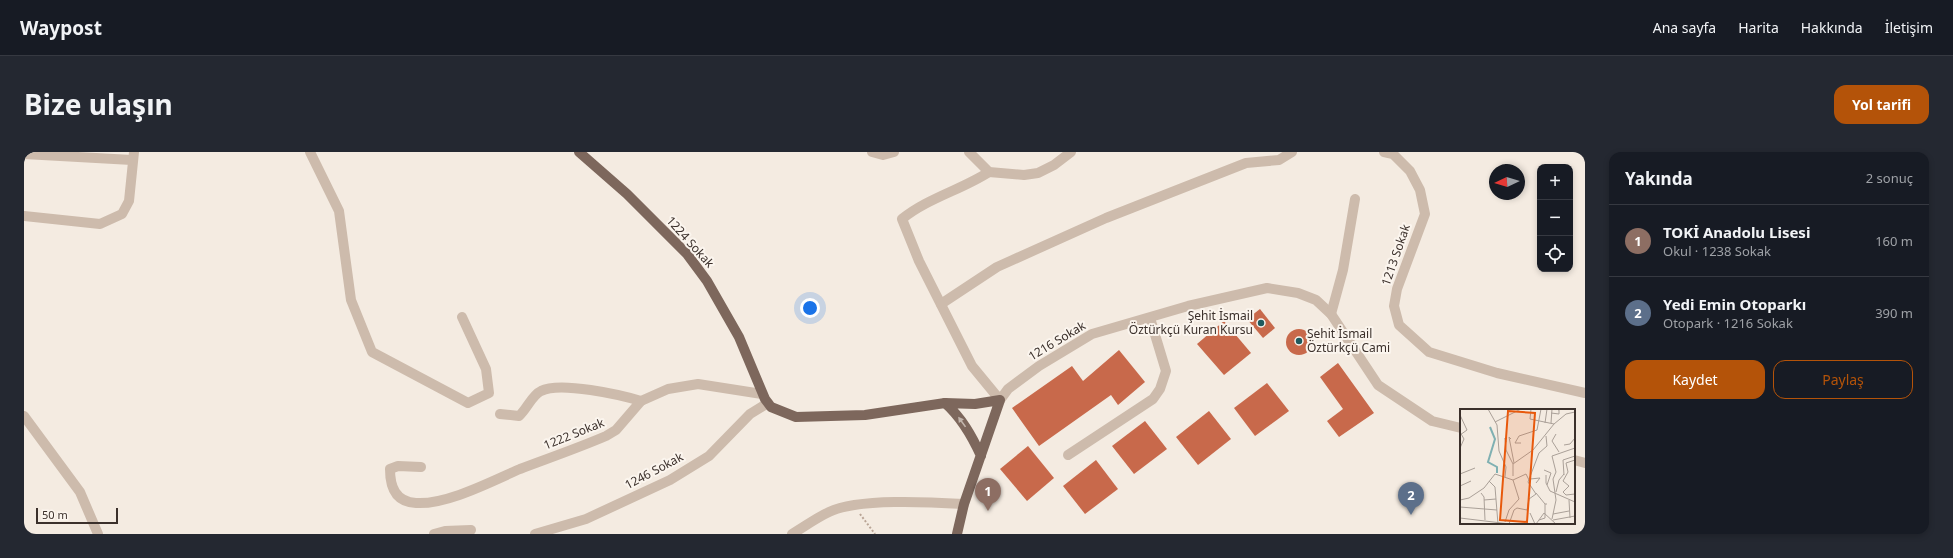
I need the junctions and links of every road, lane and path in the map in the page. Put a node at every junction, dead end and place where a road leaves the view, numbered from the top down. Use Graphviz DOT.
graph roads {
  1 [pos="310,152"];
  2 [pos="579,152"];
  3 [pos="872,152"];
  4 [pos="894,152"];
  5 [pos="969,152"];
  6 [pos="1070,152"];
  7 [pos="1292,152"];
  8 [pos="1384,152"];
  9 [pos="24,154"];
  10 [pos="133,156"];
  11 [pos="989,172"];
  12 [pos="1355,199"];
  13 [pos="24,216"];
  14 [pos="941,304"];
  15 [pos="1331,314"];
  16 [pos="462,318"];
  17 [pos="1150,318"];
  18 [pos="1585,393"];
  19 [pos="762,394"];
  20 [pos="1000,400"];
  21 [pos="641,401"];
  22 [pos="768,403"];
  23 [pos="945,404"];
  24 [pos="500,414"];
  25 [pos="24,416"];
  26 [pos="1460,428"];
  27 [pos="1068,455"];
  28 [pos="981,456"];
  29 [pos="1575,460"];
  30 [pos="1585,463"];
  31 [pos="421,467"];
  32 [pos="853,504"];
  33 [pos="964,504"];
  34 [pos="471,530"];
  35 [pos="98,534"];
  36 [pos="434,534"];
  37 [pos="535,534"];
  38 [pos="792,534"];
  39 [pos="875,534"];
  40 [pos="957,534"];
  1 -- 16 [label="street"];
  2 -- 19 [label="main road, 1224 Sokak"];
  3 -- 4 [label="street"];
  5 -- 11 [label="street"];
  6 -- 11 [label="street"];
  7 -- 14 [label="street"];
  8 -- 18 [label="street, 1213 Sokak"];
  9 -- 10 [label="street"];
  10 -- 13 [label="street"];
  11 -- 14 [label="street"];
  12 -- 15 [label="street"];
  14 -- 20 [label="street"];
  15 -- 17 [label="street, 1216 Sokak"];
  15 -- 26 [label="street, 1216 Sokak"];
  17 -- 20 [label="street, 1216 Sokak"];
  17 -- 27 [label="street"];
  19 -- 21 [label="street, 1222 Sokak"];
  19 -- 22 [label="main road"];
  20 -- 23 [label="main road"];
  20 -- 28 [label="main road, 1216 Sokak"];
  21 -- 24 [label="street"];
  21 -- 31 [label="street, 1222 Sokak"];
  22 -- 23 [label="main road"];
  22 -- 37 [label="street, 1246 Sokak"];
  28 -- 23 [label="main road, one-way"];
  25 -- 35 [label="street"];
  28 -- 33 [label="main road, 1216 Sokak"];
  29 -- 30 [label="street"];
  32 -- 33 [label="street"];
  32 -- 38 [label="street"];
  32 -- 39 [label="path"];
  33 -- 40 [label="main road, 1216 Sokak"];
  34 -- 36 [label="street"];
}
